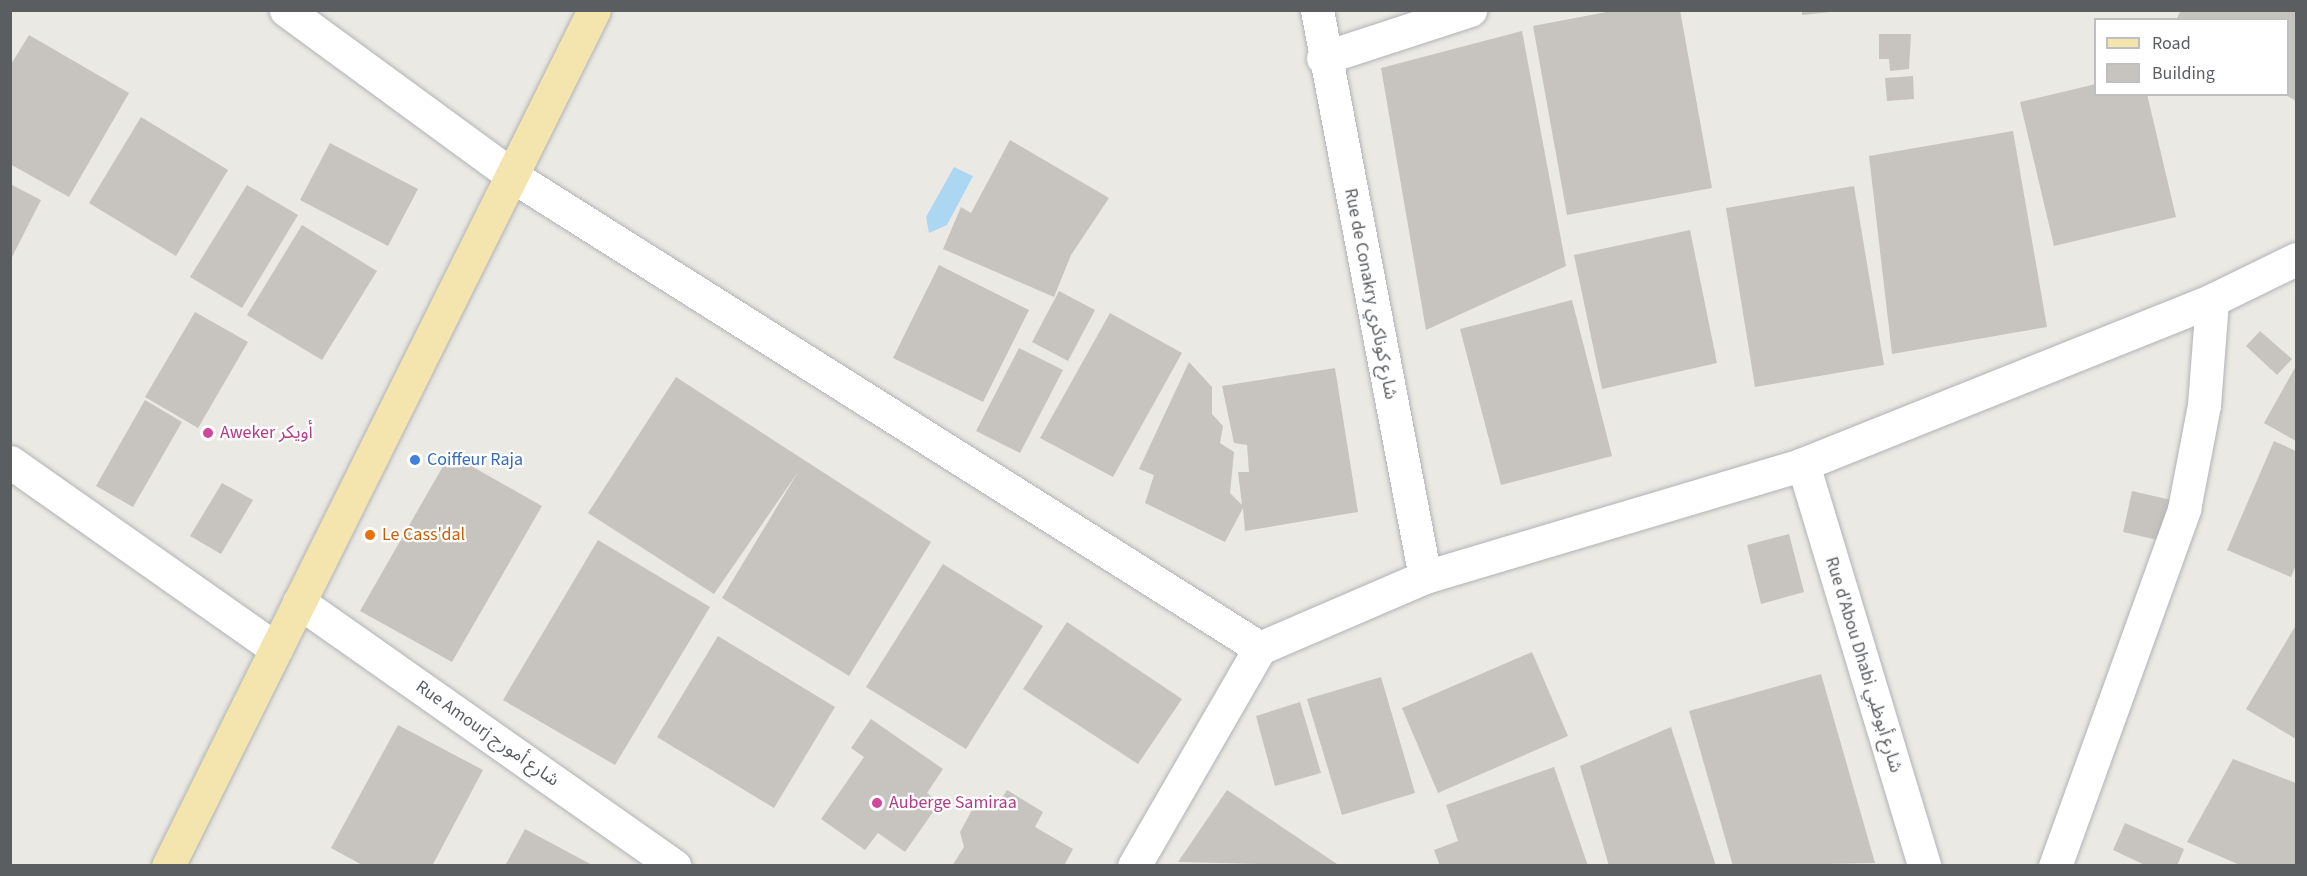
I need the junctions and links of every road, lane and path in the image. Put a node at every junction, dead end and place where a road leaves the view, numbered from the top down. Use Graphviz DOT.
graph roads {
  1 [pos="286,10"];
  2 [pos="594,10"];
  3 [pos="1317,10"];
  4 [pos="1470,10"];
  5 [pos="1323,58"];
  6 [pos="514,177"];
  7 [pos="2296,259"];
  8 [pos="2212,300"];
  9 [pos="10,462"];
  10 [pos="1803,464"];
  11 [pos="1425,577"];
  12 [pos="299,603"];
  13 [pos="1260,648"];
  14 [pos="276,649"];
  15 [pos="168,866"];
  16 [pos="674,866"];
  17 [pos="1134,866"];
  18 [pos="1924,866"];
  19 [pos="2055,866"];
  1 -- 6 [label="street"];
  2 -- 6 [label="main road"];
  3 -- 5 [label="street, Rue de Conakry شارع كوناكري"];
  4 -- 5 [label="street"];
  5 -- 11 [label="street, Rue de Conakry شارع كوناكري"];
  6 -- 12 [label="main road"];
  6 -- 13 [label="street"];
  7 -- 8 [label="street"];
  8 -- 10 [label="street"];
  8 -- 19 [label="street"];
  9 -- 14 [label="street"];
  10 -- 11 [label="street"];
  10 -- 18 [label="street, Rue d'Abou Dhabi شارع أبوظبي"];
  11 -- 13 [label="street"];
  12 -- 14 [label="main road"];
  12 -- 16 [label="street, Rue Amourj شارع أمورج"];
  13 -- 17 [label="street"];
  14 -- 15 [label="main road"];
}
